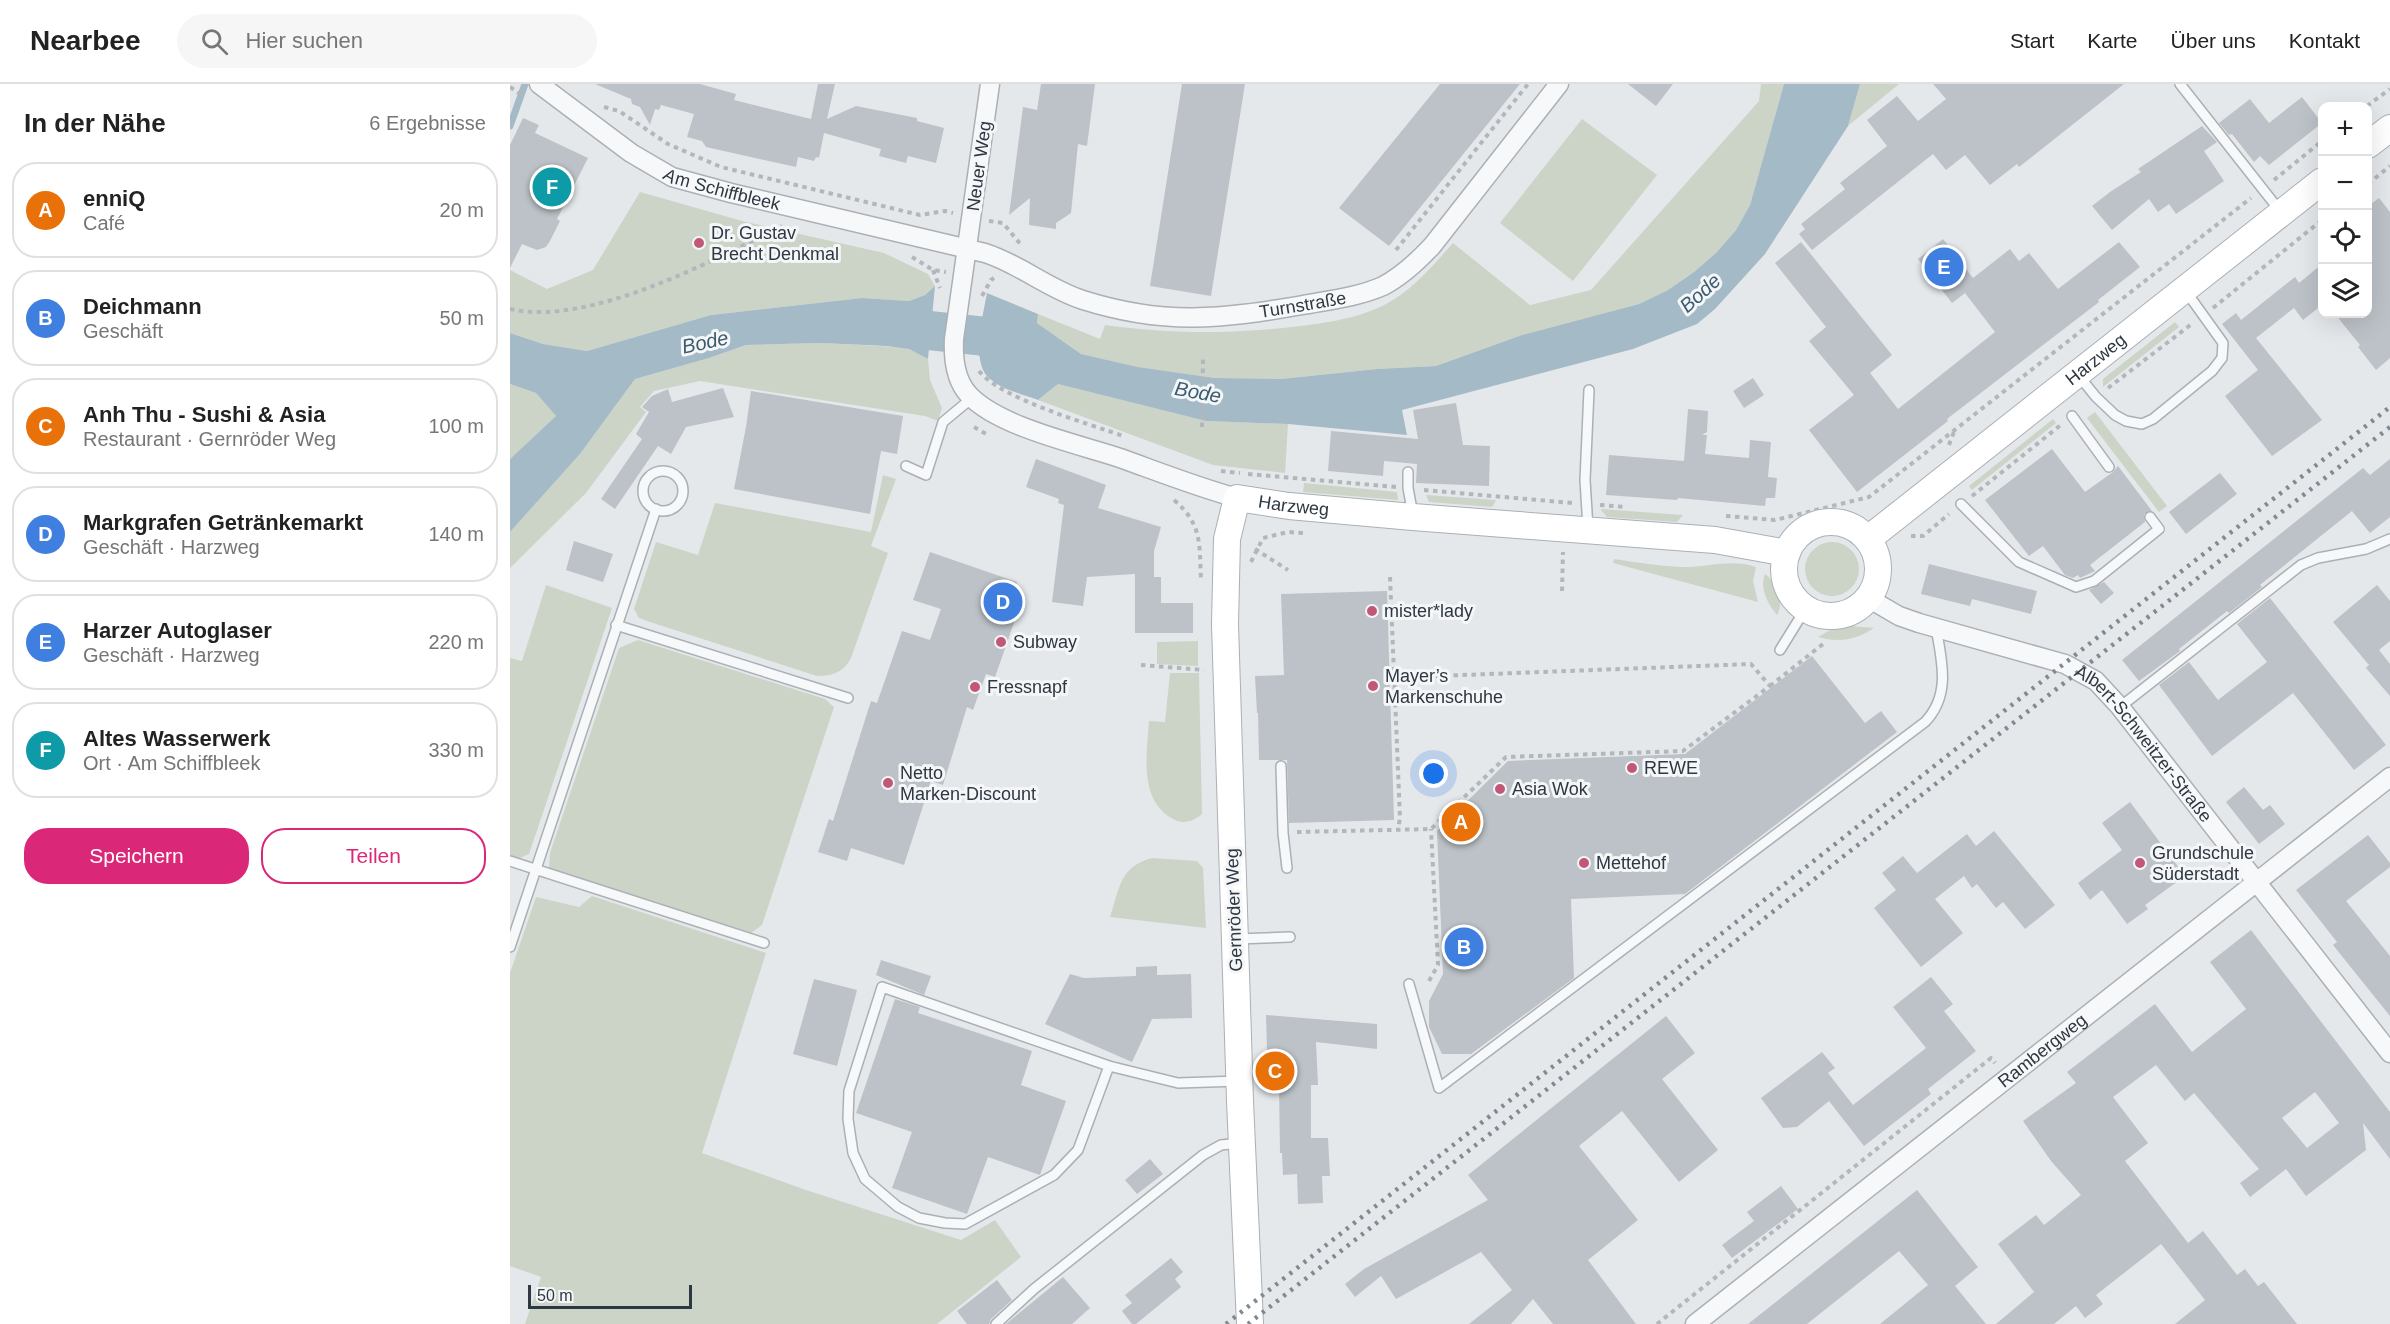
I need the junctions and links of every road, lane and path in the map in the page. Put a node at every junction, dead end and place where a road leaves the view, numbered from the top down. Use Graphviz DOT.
graph roads {
  1 [pos="538,84"];
  2 [pos="990,84"];
  3 [pos="1528,84"];
  4 [pos="1559,84"];
  5 [pos="2180,84"];
  6 [pos="2390,88"];
  7 [pos="2372,102"];
  8 [pos="619,111"];
  9 [pos="2390,128"];
  10 [pos="2372,141"];
  11 [pos="2318,144"];
  12 [pos="2390,166"];
  13 [pos="2372,180"];
  14 [pos="2318,184"];
  15 [pos="2263,189"];
  16 [pos="2282,213"];
  17 [pos="971,218"];
  18 [pos="2318,223"];
  19 [pos="786,224"];
  20 [pos="966,248"];
  21 [pos="1026,251"];
  22 [pos="1392,255"];
  23 [pos="933,270"];
  24 [pos="1001,275"];
  25 [pos="940,287"];
  26 [pos="2185,290"];
  27 [pos="981,303"];
  28 [pos="510,309"];
  29 [pos="2204,315"];
  30 [pos="1203,357"];
  31 [pos="975,361"];
  32 [pos="2078,374"];
  33 [pos="1589,390"];
  34 [pos="969,395"];
  35 [pos="2096,398"];
  36 [pos="2072,416"];
  37 [pos="1202,427"];
  38 [pos="1124,436"];
  39 [pos="906,466"];
  40 [pos="2109,467"];
  41 [pos="1216,470"];
  42 [pos="1408,472"];
  43 [pos="1408,488"];
  44 [pos="1237,498"];
  45 [pos="1587,504"];
  46 [pos="1960,504"];
  47 [pos="1632,508"];
  48 [pos="656,509"];
  49 [pos="1721,516"];
  50 [pos="1413,517"];
  51 [pos="2150,518"];
  52 [pos="1588,531"];
  53 [pos="1312,534"];
  54 [pos="1923,536"];
  55 [pos="1868,539"];
  56 [pos="2390,539"];
  57 [pos="1256,549"];
  58 [pos="1551,551"];
  59 [pos="1563,552"];
  60 [pos="1573,553"];
  61 [pos="1787,553"];
  62 [pos="1249,567"];
  63 [pos="1288,570"];
  64 [pos="1390,577"];
  65 [pos="1562,591"];
  66 [pos="1868,598"];
  67 [pos="1806,608"];
  68 [pos="616,625"];
  69 [pos="1936,628"];
  70 [pos="1823,644"];
  71 [pos="1780,650"];
  72 [pos="1141,665"];
  73 [pos="1205,670"];
  74 [pos="1395,681"];
  75 [pos="1770,686"];
  76 [pos="848,698"];
  77 [pos="2120,707"];
  78 [pos="1281,766"];
  79 [pos="2390,777"];
  80 [pos="1431,829"];
  81 [pos="1398,830"];
  82 [pos="1283,833"];
  83 [pos="510,861"];
  84 [pos="1287,868"];
  85 [pos="536,869"];
  86 [pos="2256,882"];
  87 [pos="1290,937"];
  88 [pos="1236,939"];
  89 [pos="764,943"];
  90 [pos="510,947"];
  91 [pos="1430,981"];
  92 [pos="1409,984"];
  93 [pos="2390,1053"];
  94 [pos="1109,1066"];
  95 [pos="2007,1078"];
  96 [pos="1240,1081"];
  97 [pos="1242,1143"];
  98 [pos="996,1324"];
  99 [pos="1250,1324"];
  100 [pos="1657,1324"];
  101 [pos="1695,1324"];
  1 -- 20 [label="street, Am Schiffbleek"];
  2 -- 17 [label="street, Neuer Weg"];
  3 -- 22 [label="path"];
  4 -- 20 [label="street, Turnstraße"];
  5 -- 15 [label="lane"];
  6 -- 7 [label="path"];
  8 -- 17 [label="path"];
  9 -- 10 [label="main road"];
  11 -- 15 [label="path"];
  12 -- 13 [label="path"];
  14 -- 16 [label="main road, Harzweg"];
  15 -- 16 [label="lane"];
  15 -- 49 [label="path"];
  16 -- 26 [label="main road, Harzweg"];
  17 -- 20 [label="street, Neuer Weg"];
  17 -- 21 [label="path"];
  18 -- 29 [label="path"];
  19 -- 28 [label="path"];
  20 -- 34 [label="street"];
  23 -- 25 [label="path"];
  24 -- 27 [label="path"];
  26 -- 29 [label="lane"];
  26 -- 32 [label="main road, Harzweg"];
  29 -- 35 [label="path"];
  29 -- 35 [label="lane"];
  30 -- 37 [label="path"];
  31 -- 38 [label="path"];
  32 -- 35 [label="lane"];
  32 -- 55 [label="main road, Harzweg"];
  33 -- 45 [label="lane"];
  34 -- 39 [label="lane"];
  34 -- 44 [label="street, Harzweg"];
  36 -- 40 [label="lane"];
  36 -- 46 [label="path"];
  41 -- 43 [label="path"];
  42 -- 43 [label="lane"];
  43 -- 45 [label="path"];
  43 -- 50 [label="lane"];
  44 -- 50 [label="main road, Harzweg"];
  44 -- 88 [label="main road, Gernröder Weg"];
  45 -- 47 [label="path"];
  45 -- 52 [label="lane"];
  46 -- 51 [label="lane"];
  46 -- 54 [label="path"];
  48 -- 48 [label="lane"];
  48 -- 68 [label="lane"];
  50 -- 52 [label="main road, Harzweg"];
  52 -- 61 [label="main road, Harzweg"];
  53 -- 57 [label="path"];
  55 -- 61 [label="main road"];
  55 -- 66 [label="main road"];
  56 -- 77 [label="lane"];
  57 -- 62 [label="path"];
  57 -- 63 [label="path"];
  58 -- 59 [label="path"];
  59 -- 60 [label="path"];
  59 -- 65 [label="path"];
  61 -- 67 [label="main road"];
  64 -- 74 [label="path"];
  66 -- 67 [label="main road"];
  66 -- 69 [label="street, Albert-Schweitzer-Straße"];
  67 -- 71 [label="lane"];
  68 -- 76 [label="lane"];
  68 -- 85 [label="lane"];
  69 -- 77 [label="street, Albert-Schweitzer-Straße"];
  69 -- 92 [label="lane"];
  70 -- 75 [label="path"];
  72 -- 73 [label="path"];
  74 -- 75 [label="path"];
  74 -- 81 [label="path"];
  75 -- 80 [label="path"];
  77 -- 86 [label="street, Albert-Schweitzer-Straße"];
  78 -- 82 [label="lane"];
  79 -- 86 [label="street, Rambergweg"];
  80 -- 81 [label="path"];
  80 -- 91 [label="path"];
  81 -- 82 [label="path"];
  82 -- 84 [label="lane"];
  83 -- 85 [label="lane"];
  85 -- 89 [label="lane"];
  85 -- 90 [label="lane"];
  86 -- 93 [label="street, Albert-Schweitzer-Straße"];
  86 -- 95 [label="street, Rambergweg"];
  87 -- 88 [label="lane"];
  88 -- 96 [label="main road, Gernröder Weg"];
  94 -- 94 [label="lane"];
  94 -- 96 [label="lane"];
  95 -- 100 [label="path"];
  95 -- 101 [label="street, Rambergweg"];
  96 -- 97 [label="main road, Gernröder Weg"];
  97 -- 98 [label="lane"];
  97 -- 99 [label="main road, Gernröder Weg"];
}
